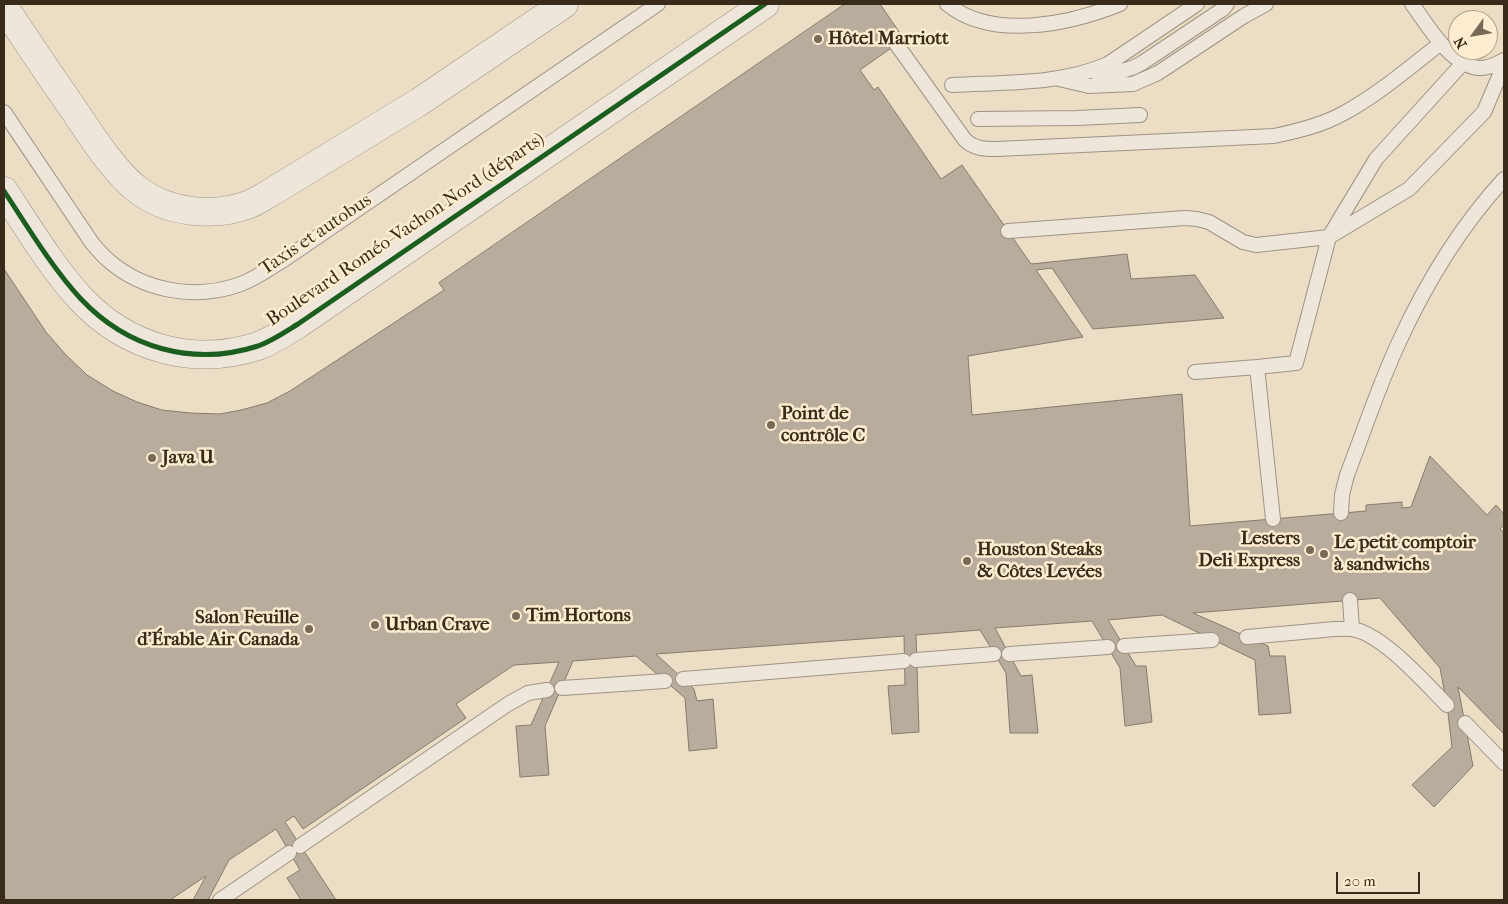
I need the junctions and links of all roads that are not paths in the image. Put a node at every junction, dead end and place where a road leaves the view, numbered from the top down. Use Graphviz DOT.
graph roads {
  1 [pos="564,4"];
  2 [pos="658,4"];
  3 [pos="765,4"];
  4 [pos="947,4"];
  5 [pos="1120,4"];
  6 [pos="1197,4"];
  7 [pos="1227,4"];
  8 [pos="1266,4"];
  9 [pos="1412,4"];
  10 [pos="4,7"];
  11 [pos="1247,10"];
  12 [pos="1441,43"];
  13 [pos="897,45"];
  14 [pos="1504,60"];
  15 [pos="1463,63"];
  16 [pos="1504,65"];
  17 [pos="1086,71"];
  18 [pos="1059,79"];
  19 [pos="952,85"];
  20 [pos="4,112"];
  21 [pos="1140,115"];
  22 [pos="978,119"];
  23 [pos="1504,179"];
  24 [pos="4,191"];
  25 [pos="1008,231"];
  26 [pos="1329,236"];
  27 [pos="1257,367"];
  28 [pos="1195,372"];
  29 [pos="1341,513"];
  30 [pos="1273,519"];
  31 [pos="1350,600"];
  32 [pos="1352,629"];
  33 [pos="1247,637"];
  34 [pos="1212,640"];
  35 [pos="1124,646"];
  36 [pos="1108,648"];
  37 [pos="994,654"];
  38 [pos="1009,654"];
  39 [pos="683,679"];
  40 [pos="665,681"];
  41 [pos="562,688"];
  42 [pos="547,690"];
  43 [pos="1447,705"];
  44 [pos="1465,723"];
  45 [pos="1504,763"];
  46 [pos="220,900"];
  1 -- 10 [label="street"];
  2 -- 20 [label="lane, Taxis et autobus"];
  3 -- 24 [label="street, Boulevard Roméo-Vachon Nord (départs)"];
  4 -- 5 [label="lane"];
  6 -- 17 [label="lane"];
  7 -- 17 [label="lane"];
  8 -- 11 [label="lane"];
  9 -- 12 [label="lane"];
  11 -- 18 [label="lane"];
  12 -- 13 [label="lane"];
  12 -- 15 [label="lane"];
  14 -- 15 [label="lane"];
  15 -- 26 [label="lane"];
  16 -- 26 [label="lane"];
  17 -- 18 [label="lane"];
  18 -- 19 [label="lane"];
  21 -- 22 [label="lane"];
  23 -- 29 [label="lane"];
  25 -- 26 [label="lane"];
  26 -- 27 [label="lane"];
  27 -- 28 [label="lane"];
  27 -- 30 [label="lane"];
  31 -- 32 [label="lane"];
  32 -- 33 [label="lane"];
  32 -- 43 [label="lane"];
  34 -- 35 [label="lane"];
  36 -- 38 [label="lane"];
  37 -- 39 [label="lane"];
  40 -- 41 [label="lane"];
  42 -- 46 [label="lane"];
  44 -- 45 [label="lane"];
}
